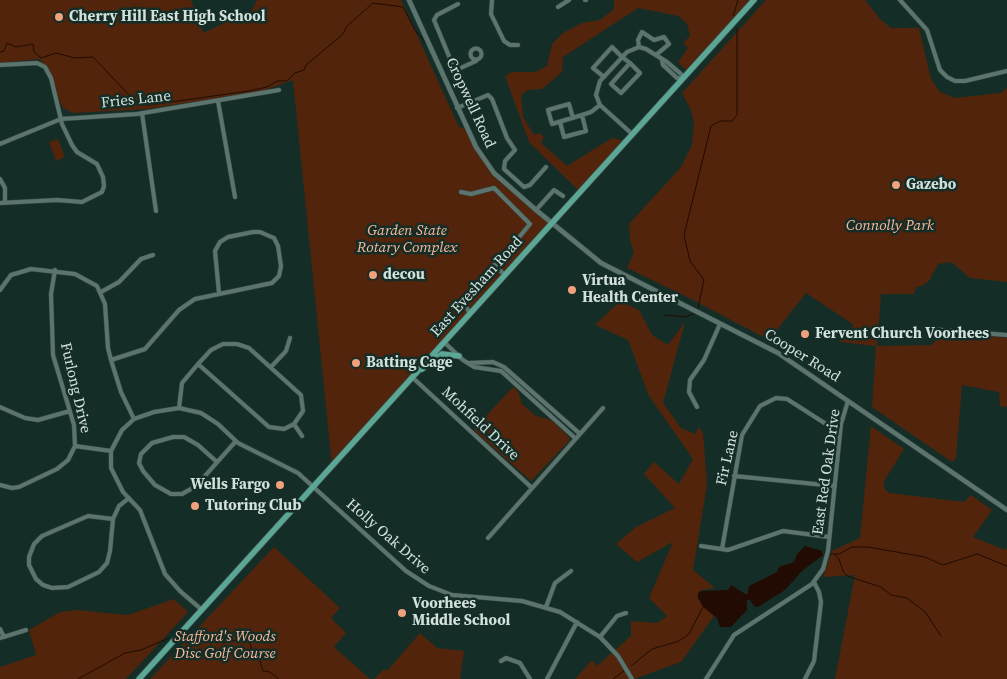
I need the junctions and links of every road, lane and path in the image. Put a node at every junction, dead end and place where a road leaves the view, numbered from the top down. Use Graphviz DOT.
graph roads {
  1 [pos="409,0"];
  2 [pos="492,0"];
  3 [pos="569,0"];
  4 [pos="754,0"];
  5 [pos="900,0"];
  6 [pos="458,4"];
  7 [pos="558,8"];
  8 [pos="518,45"];
  9 [pos="639,48"];
  10 [pos="656,55"];
  11 [pos="622,57"];
  12 [pos="476,61"];
  13 [pos="630,64"];
  14 [pos="0,65"];
  15 [pos="454,71"];
  16 [pos="1007,71"];
  17 [pos="604,77"];
  18 [pos="683,78"];
  19 [pos="279,90"];
  20 [pos="218,101"];
  21 [pos="468,102"];
  22 [pos="600,106"];
  23 [pos="457,108"];
  24 [pos="142,113"];
  25 [pos="582,116"];
  26 [pos="573,118"];
  27 [pos="61,119"];
  28 [pos="560,122"];
  29 [pos="632,134"];
  30 [pos="0,144"];
  31 [pos="546,168"];
  32 [pos="0,179"];
  33 [pos="461,192"];
  34 [pos="563,196"];
  35 [pos="235,197"];
  36 [pos="2,202"];
  37 [pos="536,210"];
  38 [pos="156,211"];
  39 [pos="552,223"];
  40 [pos="574,241"];
  41 [pos="153,255"];
  42 [pos="494,265"];
  43 [pos="55,270"];
  44 [pos="505,275"];
  45 [pos="0,290"];
  46 [pos="101,292"];
  47 [pos="219,293"];
  48 [pos="470,313"];
  49 [pos="720,324"];
  50 [pos="929,329"];
  51 [pos="1007,335"];
  52 [pos="290,338"];
  53 [pos="444,342"];
  54 [pos="459,356"];
  55 [pos="111,360"];
  56 [pos="469,363"];
  57 [pos="198,364"];
  58 [pos="271,367"];
  59 [pos="418,372"];
  60 [pos="412,377"];
  61 [pos="530,389"];
  62 [pos="526,393"];
  63 [pos="848,401"];
  64 [pos="0,407"];
  65 [pos="697,407"];
  66 [pos="179,408"];
  67 [pos="603,408"];
  68 [pos="70,412"];
  69 [pos="556,412"];
  70 [pos="552,416"];
  71 [pos="134,419"];
  72 [pos="294,424"];
  73 [pos="579,433"];
  74 [pos="840,433"];
  75 [pos="302,436"];
  76 [pos="575,438"];
  77 [pos="236,441"];
  78 [pos="75,446"];
  79 [pos="111,451"];
  80 [pos="217,462"];
  81 [pos="734,476"];
  82 [pos="0,485"];
  83 [pos="835,486"];
  84 [pos="314,487"];
  85 [pos="532,488"];
  86 [pos="129,498"];
  87 [pos="1007,510"];
  88 [pos="112,519"];
  89 [pos="829,537"];
  90 [pos="488,538"];
  91 [pos="700,546"];
  92 [pos="722,549"];
  93 [pos="571,571"];
  94 [pos="814,582"];
  95 [pos="546,606"];
  96 [pos="202,610"];
  97 [pos="626,613"];
  98 [pos="577,622"];
  99 [pos="0,629"];
  100 [pos="26,630"];
  101 [pos="600,637"];
  102 [pos="2,638"];
  103 [pos="501,661"];
  104 [pos="139,679"];
  105 [pos="530,679"];
  106 [pos="547,679"];
  107 [pos="632,679"];
  108 [pos="706,679"];
  109 [pos="805,679"];
  1 -- 23 [label="street, Cropwell Road"];
  2 -- 8 [label="street"];
  3 -- 7 [label="street"];
  4 -- 18 [label="main road, East Evesham Road"];
  5 -- 16 [label="street"];
  6 -- 15 [label="street"];
  9 -- 10 [label="street"];
  9 -- 10 [label="street"];
  9 -- 11 [label="street"];
  10 -- 18 [label="street"];
  11 -- 13 [label="street"];
  11 -- 17 [label="street"];
  11 -- 17 [label="street"];
  12 -- 15 [label="street"];
  13 -- 13 [label="street"];
  14 -- 27 [label="street"];
  15 -- 21 [label="street"];
  17 -- 22 [label="street"];
  18 -- 29 [label="main road, East Evesham Road"];
  19 -- 20 [label="street, Fries Lane"];
  20 -- 24 [label="street, Fries Lane"];
  20 -- 35 [label="street"];
  21 -- 23 [label="street"];
  21 -- 31 [label="street"];
  22 -- 25 [label="street"];
  22 -- 29 [label="street"];
  23 -- 37 [label="street, Cropwell Road"];
  24 -- 27 [label="street, Fries Lane"];
  24 -- 38 [label="street"];
  25 -- 26 [label="street"];
  25 -- 28 [label="street"];
  26 -- 28 [label="street"];
  26 -- 28 [label="street"];
  27 -- 30 [label="street, Fries Lane"];
  27 -- 36 [label="street"];
  29 -- 39 [label="main road, East Evesham Road"];
  32 -- 36 [label="street"];
  33 -- 42 [label="street"];
  34 -- 37 [label="street"];
  37 -- 39 [label="street, Cropwell Road"];
  39 -- 40 [label="street, Cropwell Road"];
  39 -- 44 [label="main road, East Evesham Road"];
  40 -- 49 [label="street, Cooper Road"];
  41 -- 46 [label="street"];
  42 -- 44 [label="street"];
  42 -- 48 [label="street"];
  43 -- 45 [label="street"];
  43 -- 46 [label="street"];
  43 -- 68 [label="street, Furlong Drive"];
  44 -- 48 [label="main road, East Evesham Road"];
  46 -- 55 [label="street"];
  47 -- 47 [label="street"];
  47 -- 55 [label="street"];
  48 -- 53 [label="main road, East Evesham Road"];
  49 -- 63 [label="street, Cooper Road"];
  49 -- 65 [label="street"];
  50 -- 51 [label="street"];
  52 -- 58 [label="street"];
  53 -- 54 [label="street"];
  53 -- 59 [label="main road, East Evesham Road"];
  54 -- 56 [label="street"];
  54 -- 59 [label="main road"];
  55 -- 71 [label="street"];
  56 -- 61 [label="street"];
  56 -- 62 [label="street"];
  57 -- 58 [label="street"];
  57 -- 66 [label="street"];
  57 -- 72 [label="street"];
  58 -- 72 [label="street"];
  59 -- 60 [label="main road, East Evesham Road"];
  60 -- 84 [label="main road, East Evesham Road"];
  60 -- 85 [label="street, Mohfield Drive"];
  61 -- 62 [label="street"];
  61 -- 69 [label="street"];
  62 -- 70 [label="street"];
  63 -- 74 [label="street, East Red Oak Drive"];
  63 -- 87 [label="street, Cooper Road"];
  64 -- 68 [label="street"];
  66 -- 71 [label="street"];
  66 -- 77 [label="street, Holly Oak Drive"];
  67 -- 73 [label="street"];
  68 -- 78 [label="street, Furlong Drive"];
  69 -- 70 [label="street"];
  69 -- 73 [label="street"];
  70 -- 76 [label="street"];
  71 -- 79 [label="street"];
  72 -- 75 [label="street"];
  73 -- 76 [label="street"];
  74 -- 81 [label="street, Fir Lane"];
  74 -- 83 [label="street, East Red Oak Drive"];
  76 -- 85 [label="street"];
  77 -- 80 [label="street"];
  77 -- 84 [label="street, Holly Oak Drive"];
  78 -- 79 [label="street, Furlong Drive"];
  78 -- 82 [label="street"];
  79 -- 86 [label="street"];
  80 -- 80 [label="street"];
  81 -- 83 [label="street"];
  81 -- 92 [label="street, Fir Lane"];
  83 -- 89 [label="street, East Red Oak Drive"];
  84 -- 95 [label="street, Holly Oak Drive"];
  84 -- 96 [label="main road, East Evesham Road"];
  85 -- 90 [label="street"];
  86 -- 88 [label="street"];
  86 -- 96 [label="street"];
  88 -- 88 [label="street"];
  89 -- 92 [label="street"];
  89 -- 94 [label="street, East Red Oak Drive"];
  91 -- 92 [label="street"];
  93 -- 95 [label="street"];
  94 -- 108 [label="street"];
  94 -- 109 [label="street"];
  95 -- 98 [label="street, Holly Oak Drive"];
  96 -- 104 [label="main road, East Evesham Road"];
  97 -- 101 [label="street"];
  98 -- 101 [label="street, Holly Oak Drive"];
  98 -- 106 [label="street"];
  99 -- 102 [label="street"];
  100 -- 102 [label="street"];
  101 -- 107 [label="street, Holly Oak Drive"];
  103 -- 105 [label="street"];
}
